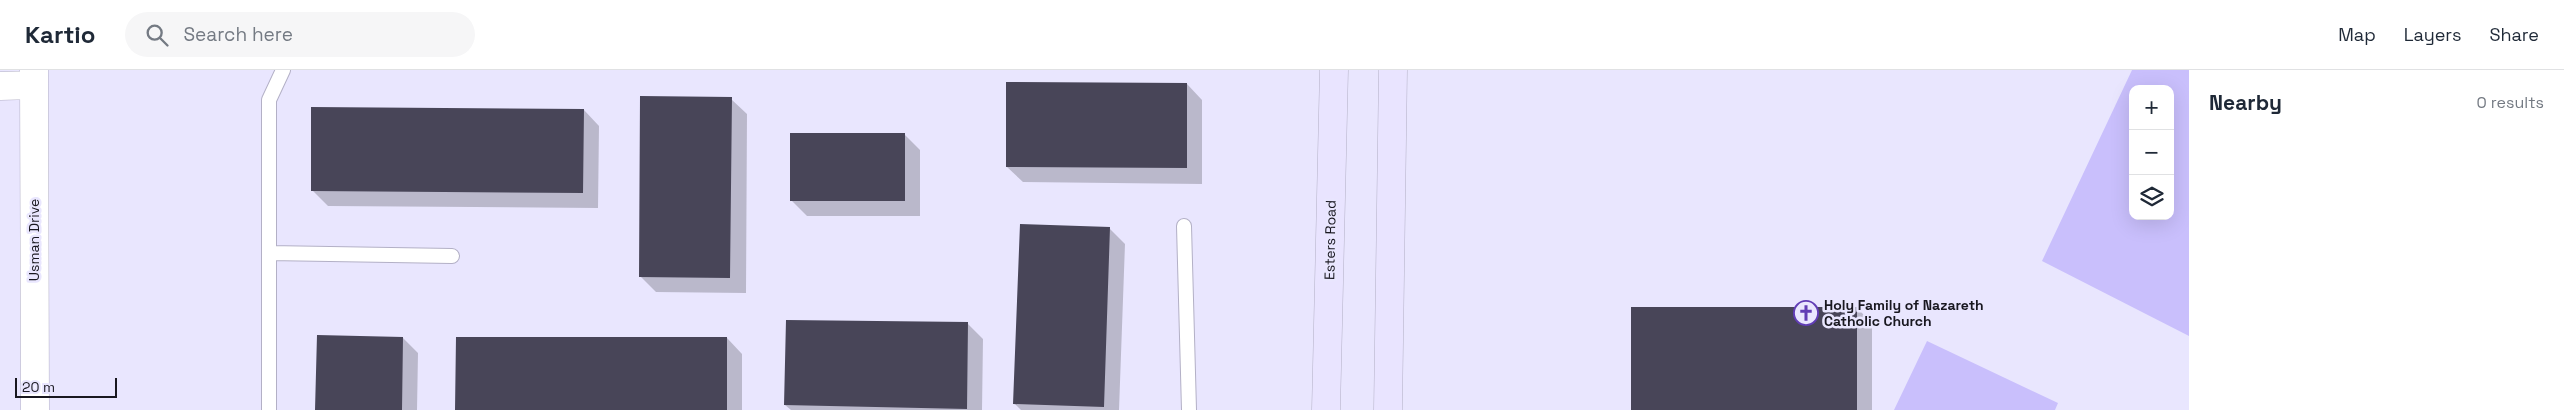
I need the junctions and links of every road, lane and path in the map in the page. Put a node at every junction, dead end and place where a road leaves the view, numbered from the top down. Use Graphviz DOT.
graph roads {
  1 [pos="283,70"];
  2 [pos="1334,70"];
  3 [pos="1393,70"];
  4 [pos="34,78"];
  5 [pos="0,86"];
  6 [pos="1184,226"];
  7 [pos="269,253"];
  8 [pos="452,256"];
  9 [pos="35,410"];
  10 [pos="269,410"];
  11 [pos="1189,410"];
  12 [pos="1326,410"];
  13 [pos="1388,410"];
  1 -- 7 [label="lane"];
  2 -- 12 [label="main road, Esters Road"];
  3 -- 13 [label="main road"];
  4 -- 5 [label="street"];
  4 -- 9 [label="street, Usman Drive"];
  6 -- 11 [label="lane"];
  7 -- 8 [label="lane"];
  7 -- 10 [label="lane"];
}
